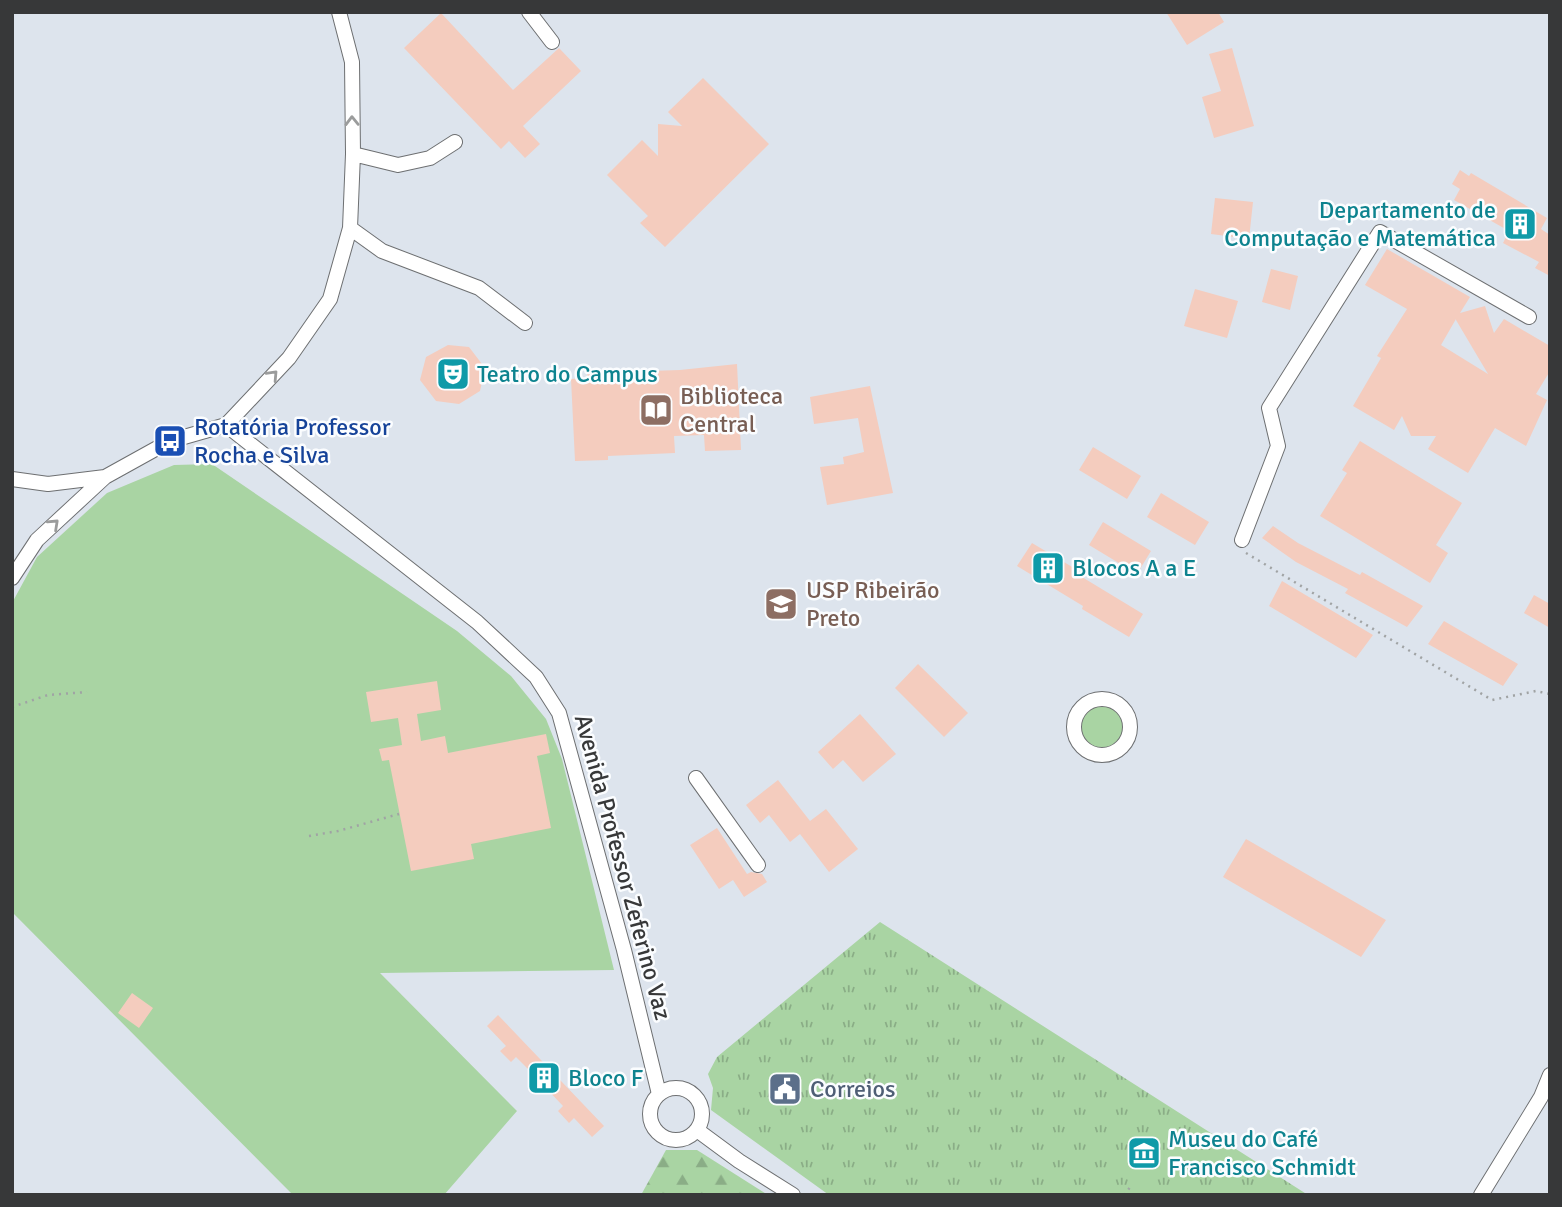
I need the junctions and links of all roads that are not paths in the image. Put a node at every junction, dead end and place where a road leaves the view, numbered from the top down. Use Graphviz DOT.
graph roads {
  1 [pos="339,12"];
  2 [pos="529,12"];
  3 [pos="552,42"];
  4 [pos="455,142"];
  5 [pos="353,153"];
  6 [pos="349,228"];
  7 [pos="1529,317"];
  8 [pos="525,323"];
  9 [pos="226,425"];
  10 [pos="105,477"];
  11 [pos="12,479"];
  12 [pos="1240,544"];
  13 [pos="12,578"];
  14 [pos="1126,743"];
  15 [pos="696,778"];
  16 [pos="758,865"];
  17 [pos="1550,1075"];
  18 [pos="659,1094"];
  19 [pos="696,1130"];
  20 [pos="793,1195"];
  21 [pos="1482,1195"];
  5 -- 1 [label="street, one-way"];
  2 -- 3 [label="street"];
  4 -- 5 [label="street"];
  5 -- 6 [label="street"];
  6 -- 8 [label="street"];
  9 -- 6 [label="street, one-way"];
  7 -- 12 [label="street"];
  9 -- 10 [label="street"];
  9 -- 18 [label="street, Avenida Professor Zeferino Vaz"];
  10 -- 11 [label="street"];
  13 -- 10 [label="street, one-way"];
  14 -- 14 [label="street"];
  15 -- 16 [label="street"];
  17 -- 21 [label="street"];
  18 -- 19 [label="street"];
  18 -- 19 [label="street"];
  19 -- 20 [label="street"];
}
